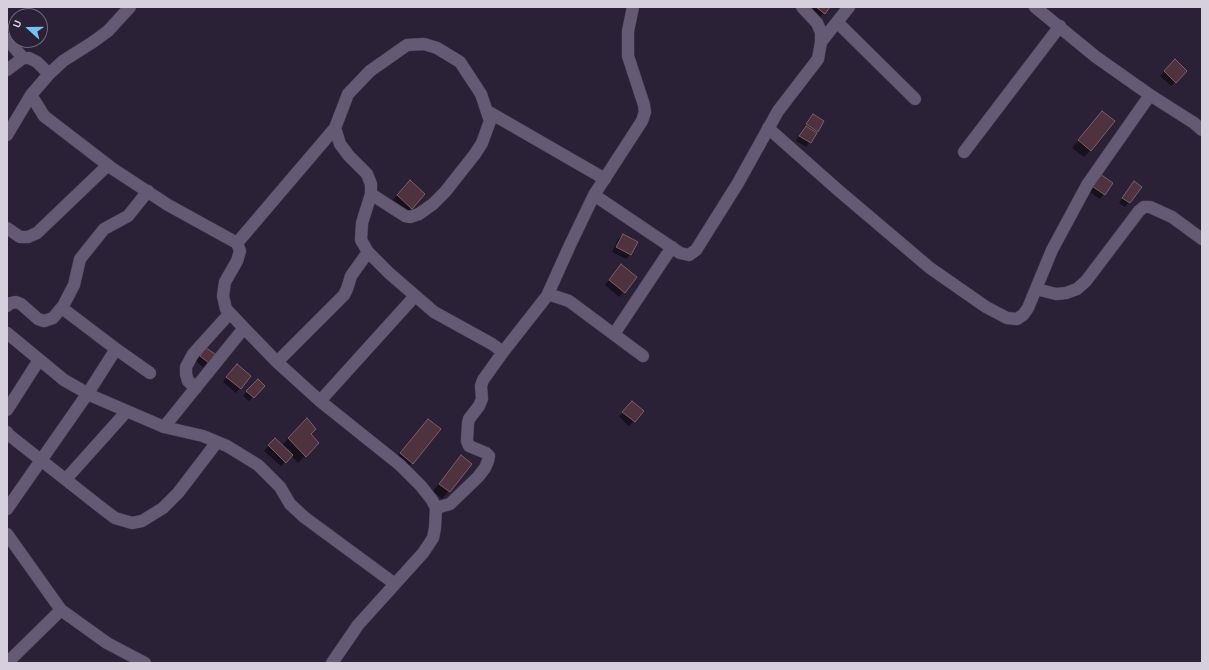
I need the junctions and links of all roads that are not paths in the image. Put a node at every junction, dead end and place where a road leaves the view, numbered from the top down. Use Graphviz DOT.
graph roads {
  1 [pos="130,7"];
  2 [pos="633,7"];
  3 [pos="802,7"];
  4 [pos="849,7"];
  5 [pos="1035,7"];
  6 [pos="837,22"];
  7 [pos="1060,26"];
  8 [pos="7,39"];
  9 [pos="821,42"];
  10 [pos="23,58"];
  11 [pos="7,70"];
  12 [pos="49,74"];
  13 [pos="32,95"];
  14 [pos="1150,95"];
  15 [pos="915,99"];
  16 [pos="487,111"];
  17 [pos="335,128"];
  18 [pos="768,128"];
  19 [pos="1202,130"];
  20 [pos="7,136"];
  21 [pos="964,152"];
  22 [pos="107,166"];
  23 [pos="605,179"];
  24 [pos="148,192"];
  25 [pos="370,194"];
  26 [pos="594,195"];
  27 [pos="7,228"];
  28 [pos="1202,239"];
  29 [pos="237,243"];
  30 [pos="672,247"];
  31 [pos="368,252"];
  32 [pos="1036,289"];
  33 [pos="415,296"];
  34 [pos="547,296"];
  35 [pos="7,306"];
  36 [pos="62,308"];
  37 [pos="230,313"];
  38 [pos="244,328"];
  39 [pos="7,333"];
  40 [pos="614,334"];
  41 [pos="116,349"];
  42 [pos="503,352"];
  43 [pos="643,356"];
  44 [pos="39,360"];
  45 [pos="277,362"];
  46 [pos="150,373"];
  47 [pos="196,388"];
  48 [pos="88,394"];
  49 [pos="320,401"];
  50 [pos="7,410"];
  51 [pos="127,412"];
  52 [pos="164,427"];
  53 [pos="7,432"];
  54 [pos="217,442"];
  55 [pos="41,460"];
  56 [pos="66,479"];
  57 [pos="7,508"];
  58 [pos="436,508"];
  59 [pos="7,534"];
  60 [pos="395,584"];
  61 [pos="61,610"];
  62 [pos="7,663"];
  63 [pos="145,663"];
  64 [pos="332,663"];
  1 -- 12 [label="street"];
  2 -- 23 [label="street"];
  3 -- 9 [label="street"];
  4 -- 6 [label="street"];
  5 -- 7 [label="street"];
  6 -- 9 [label="street"];
  6 -- 15 [label="street"];
  7 -- 14 [label="street"];
  7 -- 21 [label="street"];
  8 -- 10 [label="street"];
  9 -- 18 [label="street"];
  10 -- 11 [label="street"];
  10 -- 12 [label="street"];
  12 -- 13 [label="street"];
  13 -- 20 [label="street"];
  13 -- 22 [label="street"];
  14 -- 19 [label="street"];
  14 -- 32 [label="street"];
  16 -- 17 [label="street"];
  16 -- 23 [label="street"];
  16 -- 25 [label="street"];
  17 -- 25 [label="street"];
  17 -- 29 [label="street"];
  18 -- 30 [label="street"];
  18 -- 32 [label="street"];
  22 -- 24 [label="street"];
  22 -- 27 [label="street"];
  23 -- 26 [label="street"];
  24 -- 29 [label="street"];
  24 -- 36 [label="street"];
  25 -- 31 [label="street"];
  26 -- 30 [label="street"];
  26 -- 34 [label="street"];
  28 -- 32 [label="street"];
  29 -- 37 [label="street"];
  30 -- 40 [label="street"];
  31 -- 33 [label="street"];
  31 -- 45 [label="street"];
  33 -- 42 [label="street"];
  33 -- 49 [label="street"];
  34 -- 40 [label="street"];
  34 -- 42 [label="street"];
  35 -- 36 [label="street"];
  36 -- 41 [label="street"];
  37 -- 38 [label="street"];
  37 -- 47 [label="street"];
  38 -- 45 [label="street"];
  38 -- 47 [label="street"];
  39 -- 44 [label="street"];
  40 -- 43 [label="street"];
  41 -- 46 [label="street"];
  41 -- 48 [label="street"];
  42 -- 58 [label="street"];
  44 -- 48 [label="street"];
  44 -- 50 [label="street"];
  45 -- 49 [label="street"];
  47 -- 52 [label="street"];
  48 -- 51 [label="street"];
  48 -- 55 [label="street"];
  49 -- 58 [label="street"];
  51 -- 52 [label="street"];
  51 -- 56 [label="street"];
  52 -- 54 [label="street"];
  53 -- 55 [label="street"];
  54 -- 56 [label="street"];
  54 -- 60 [label="street"];
  55 -- 56 [label="street"];
  55 -- 57 [label="street"];
  58 -- 60 [label="street"];
  59 -- 61 [label="street"];
  60 -- 64 [label="street"];
  61 -- 62 [label="street"];
  61 -- 63 [label="street"];
}
